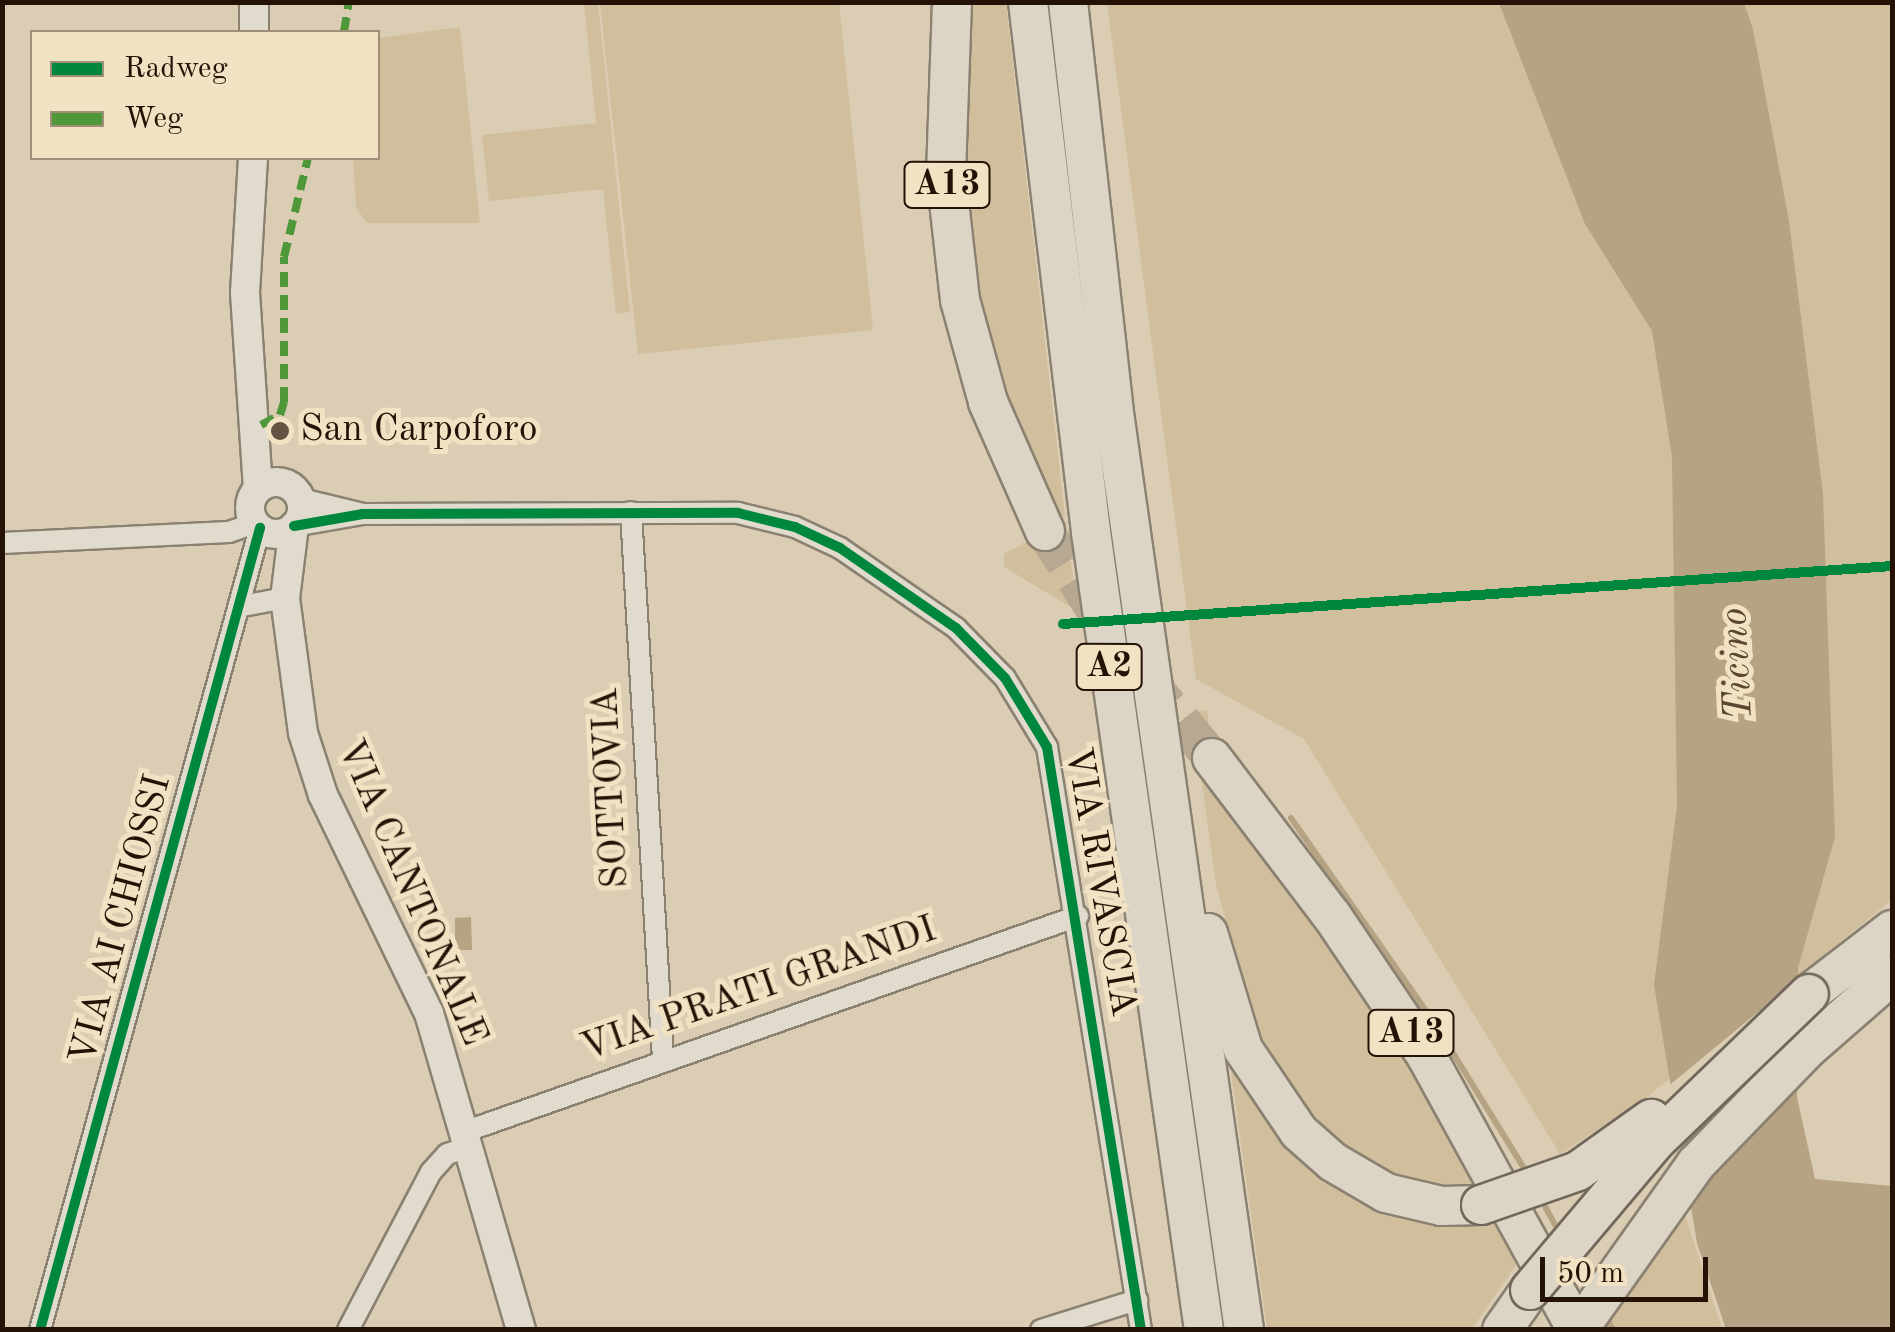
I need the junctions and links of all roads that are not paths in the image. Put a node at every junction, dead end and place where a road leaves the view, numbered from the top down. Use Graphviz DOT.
graph roads {
  1 [pos="254,2"];
  2 [pos="952,2"];
  3 [pos="1028,2"];
  4 [pos="1068,2"];
  5 [pos="254,30"];
  6 [pos="253,160"];
  7 [pos="285,500"];
  8 [pos="630,512"];
  9 [pos="257,525"];
  10 [pos="1046,531"];
  11 [pos="2,543"];
  12 [pos="285,598"];
  13 [pos="242,606"];
  14 [pos="1154,692"];
  15 [pos="1212,758"];
  16 [pos="1078,916"];
  17 [pos="1892,930"];
  18 [pos="1892,975"];
  19 [pos="1809,994"];
  20 [pos="663,1059"];
  21 [pos="466,1139"];
  22 [pos="1137,1300"];
  23 [pos="40,1330"];
  24 [pos="348,1330"];
  25 [pos="521,1330"];
  26 [pos="1041,1330"];
  27 [pos="1141,1330"];
  28 [pos="1204,1330"];
  29 [pos="1244,1330"];
  30 [pos="1502,1330"];
  31 [pos="1578,1330"];
  1 -- 5 [label="main road"];
  2 -- 10 [label="highway, A13"];
  3 -- 28 [label="highway, A2"];
  4 -- 14 [label="highway, A2"];
  6 -- 7 [label="main road, VIA CANTONALE"];
  7 -- 8 [label="street, VIA RIVASCIA"];
  7 -- 9 [label="main road"];
  7 -- 9 [label="main road"];
  7 -- 12 [label="main road, VIA CANTONALE"];
  8 -- 16 [label="street, VIA RIVASCIA"];
  8 -- 20 [label="street, SOTTOVIA"];
  9 -- 11 [label="street"];
  9 -- 12 [label="main road, VIA CANTONALE"];
  9 -- 13 [label="street, VIA AI CHIOSSI"];
  12 -- 13 [label="street"];
  12 -- 21 [label="main road, VIA CANTONALE"];
  13 -- 23 [label="street, VIA AI CHIOSSI"];
  14 -- 19 [label="highway, A2, bridge"];
  14 -- 29 [label="highway, A2"];
  15 -- 31 [label="highway, A13"];
  16 -- 20 [label="street, VIA PRATI GRANDI"];
  16 -- 22 [label="street, VIA RIVASCIA"];
  17 -- 19 [label="highway"];
  18 -- 31 [label="highway, A13"];
  19 -- 30 [label="highway, bridge"];
  20 -- 21 [label="street, VIA PRATI GRANDI"];
  21 -- 24 [label="street, VIA PRATI GRANDI"];
  21 -- 25 [label="main road, VIA CANTONALE"];
  22 -- 26 [label="street"];
  22 -- 27 [label="street, VIA RIVASCIA"];
}
